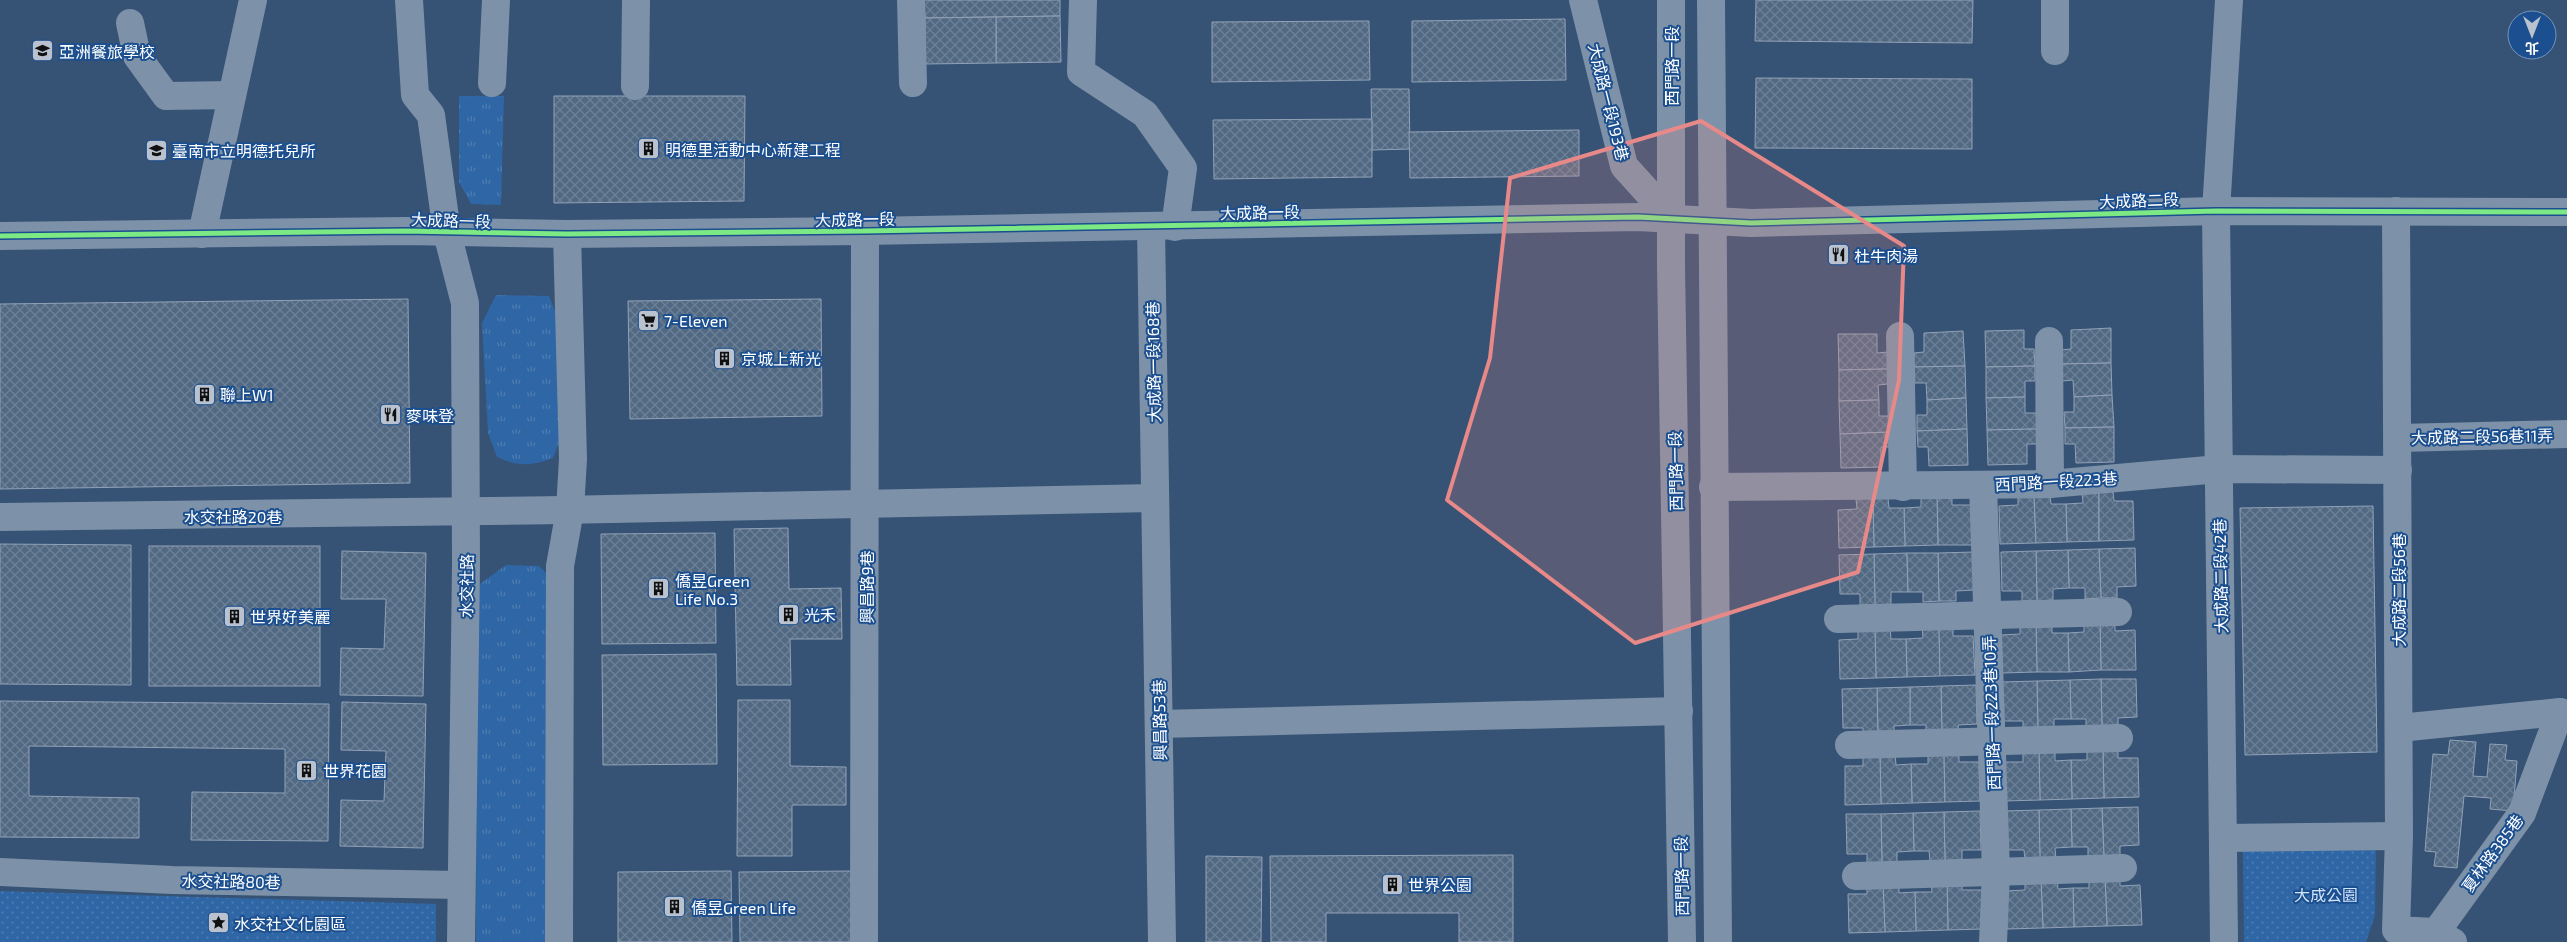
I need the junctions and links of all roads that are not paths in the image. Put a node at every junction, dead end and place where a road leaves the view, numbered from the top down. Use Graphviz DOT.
graph roads {
  1 [pos="253,0"];
  2 [pos="409,0"];
  3 [pos="496,0"];
  4 [pos="636,0"];
  5 [pos="911,0"];
  6 [pos="1083,0"];
  7 [pos="1583,0"];
  8 [pos="1671,0"];
  9 [pos="1711,0"];
  10 [pos="2055,0"];
  11 [pos="2229,0"];
  12 [pos="130,22"];
  13 [pos="2055,51"];
  14 [pos="492,83"];
  15 [pos="914,84"];
  16 [pos="635,86"];
  17 [pos="232,95"];
  18 [pos="2216,211"];
  19 [pos="2396,211"];
  20 [pos="2567,212"];
  21 [pos="1671,218"];
  22 [pos="1711,220"];
  23 [pos="1163,226"];
  24 [pos="865,231"];
  25 [pos="447,233"];
  26 [pos="202,234"];
  27 [pos="567,234"];
  28 [pos="0,236"];
  29 [pos="1900,336"];
  30 [pos="2049,340"];
  31 [pos="2567,434"];
  32 [pos="2398,438"];
  33 [pos="2219,469"];
  34 [pos="2398,470"];
  35 [pos="2050,484"];
  36 [pos="1983,485"];
  37 [pos="1713,486"];
  38 [pos="1903,486"];
  39 [pos="1154,498"];
  40 [pos="866,505"];
  41 [pos="570,510"];
  42 [pos="466,513"];
  43 [pos="0,517"];
  44 [pos="2118,612"];
  45 [pos="1987,615"];
  46 [pos="1838,620"];
  47 [pos="1679,711"];
  48 [pos="2564,713"];
  49 [pos="1160,724"];
  50 [pos="2399,728"];
  51 [pos="2119,738"];
  52 [pos="1992,742"];
  53 [pos="1849,745"];
  54 [pos="2399,836"];
  55 [pos="2223,838"];
  56 [pos="2123,868"];
  57 [pos="0,872"];
  58 [pos="1996,872"];
  59 [pos="1856,876"];
  60 [pos="462,885"];
  61 [pos="2439,939"];
  62 [pos="462,942"];
  63 [pos="559,942"];
  64 [pos="864,942"];
  65 [pos="1162,942"];
  66 [pos="1682,942"];
  67 [pos="1718,942"];
  68 [pos="1993,942"];
  69 [pos="2224,942"];
  1 -- 17 [label="street"];
  2 -- 25 [label="street, 水交社路"];
  3 -- 14 [label="street"];
  4 -- 16 [label="street"];
  5 -- 15 [label="street"];
  6 -- 23 [label="street"];
  7 -- 21 [label="street, 大成路一段193巷"];
  8 -- 21 [label="street, 西門路一段"];
  9 -- 22 [label="street"];
  10 -- 13 [label="street"];
  11 -- 18 [label="street, 大成路二段42巷"];
  12 -- 17 [label="street"];
  17 -- 26 [label="street"];
  18 -- 19 [label="street, 大成路二段"];
  18 -- 22 [label="street, 大成路二段"];
  18 -- 33 [label="street, 大成路二段42巷"];
  19 -- 20 [label="street, 大成路二段"];
  19 -- 32 [label="street, 大成路二段56巷"];
  21 -- 22 [label="street, 大成路一段"];
  21 -- 23 [label="street, 大成路一段"];
  21 -- 47 [label="street, 西門路一段"];
  22 -- 37 [label="street"];
  23 -- 24 [label="street, 大成路一段"];
  23 -- 39 [label="street, 大成路一段168巷"];
  24 -- 27 [label="street, 大成路一段"];
  24 -- 40 [label="street, 興昌路9巷"];
  25 -- 26 [label="street, 大成路一段"];
  25 -- 27 [label="street, 大成路一段"];
  25 -- 42 [label="street, 水交社路"];
  26 -- 28 [label="street, 大成路一段"];
  27 -- 41 [label="street"];
  29 -- 38 [label="street"];
  30 -- 35 [label="street"];
  31 -- 32 [label="street, 大成路二段56巷11弄"];
  32 -- 34 [label="street, 大成路二段56巷"];
  33 -- 34 [label="street, 西門路一段223巷"];
  33 -- 35 [label="street, 西門路一段223巷"];
  33 -- 55 [label="street, 大成路二段42巷"];
  34 -- 50 [label="street, 大成路二段56巷"];
  35 -- 36 [label="street, 西門路一段223巷"];
  36 -- 38 [label="street, 西門路一段223巷"];
  36 -- 45 [label="street, 西門路一段223巷10弄"];
  37 -- 38 [label="street, 西門路一段223巷"];
  37 -- 67 [label="street"];
  39 -- 40 [label="street, 水交社路20巷"];
  39 -- 49 [label="street, 興昌路53巷"];
  40 -- 41 [label="street, 水交社路20巷"];
  40 -- 64 [label="street, 興昌路9巷"];
  41 -- 42 [label="street, 水交社路20巷"];
  41 -- 63 [label="street"];
  42 -- 43 [label="street, 水交社路20巷"];
  42 -- 60 [label="street, 水交社路"];
  44 -- 45 [label="street"];
  45 -- 46 [label="street"];
  45 -- 52 [label="street, 西門路一段223巷10弄"];
  47 -- 49 [label="street"];
  47 -- 66 [label="street, 西門路一段"];
  48 -- 50 [label="street, 夏林路385巷"];
  48 -- 61 [label="street, 夏林路385巷"];
  49 -- 65 [label="street, 興昌路53巷"];
  50 -- 54 [label="street, 大成路二段56巷"];
  51 -- 52 [label="street"];
  52 -- 53 [label="street"];
  52 -- 58 [label="street, 西門路一段223巷10弄"];
  54 -- 55 [label="street"];
  54 -- 61 [label="street, 大成路二段56巷"];
  55 -- 69 [label="street, 大成路二段42巷"];
  56 -- 58 [label="street"];
  57 -- 60 [label="street, 水交社路80巷"];
  58 -- 59 [label="street"];
  58 -- 68 [label="street, 西門路一段223巷10弄"];
  60 -- 62 [label="street, 水交社路"];
}
